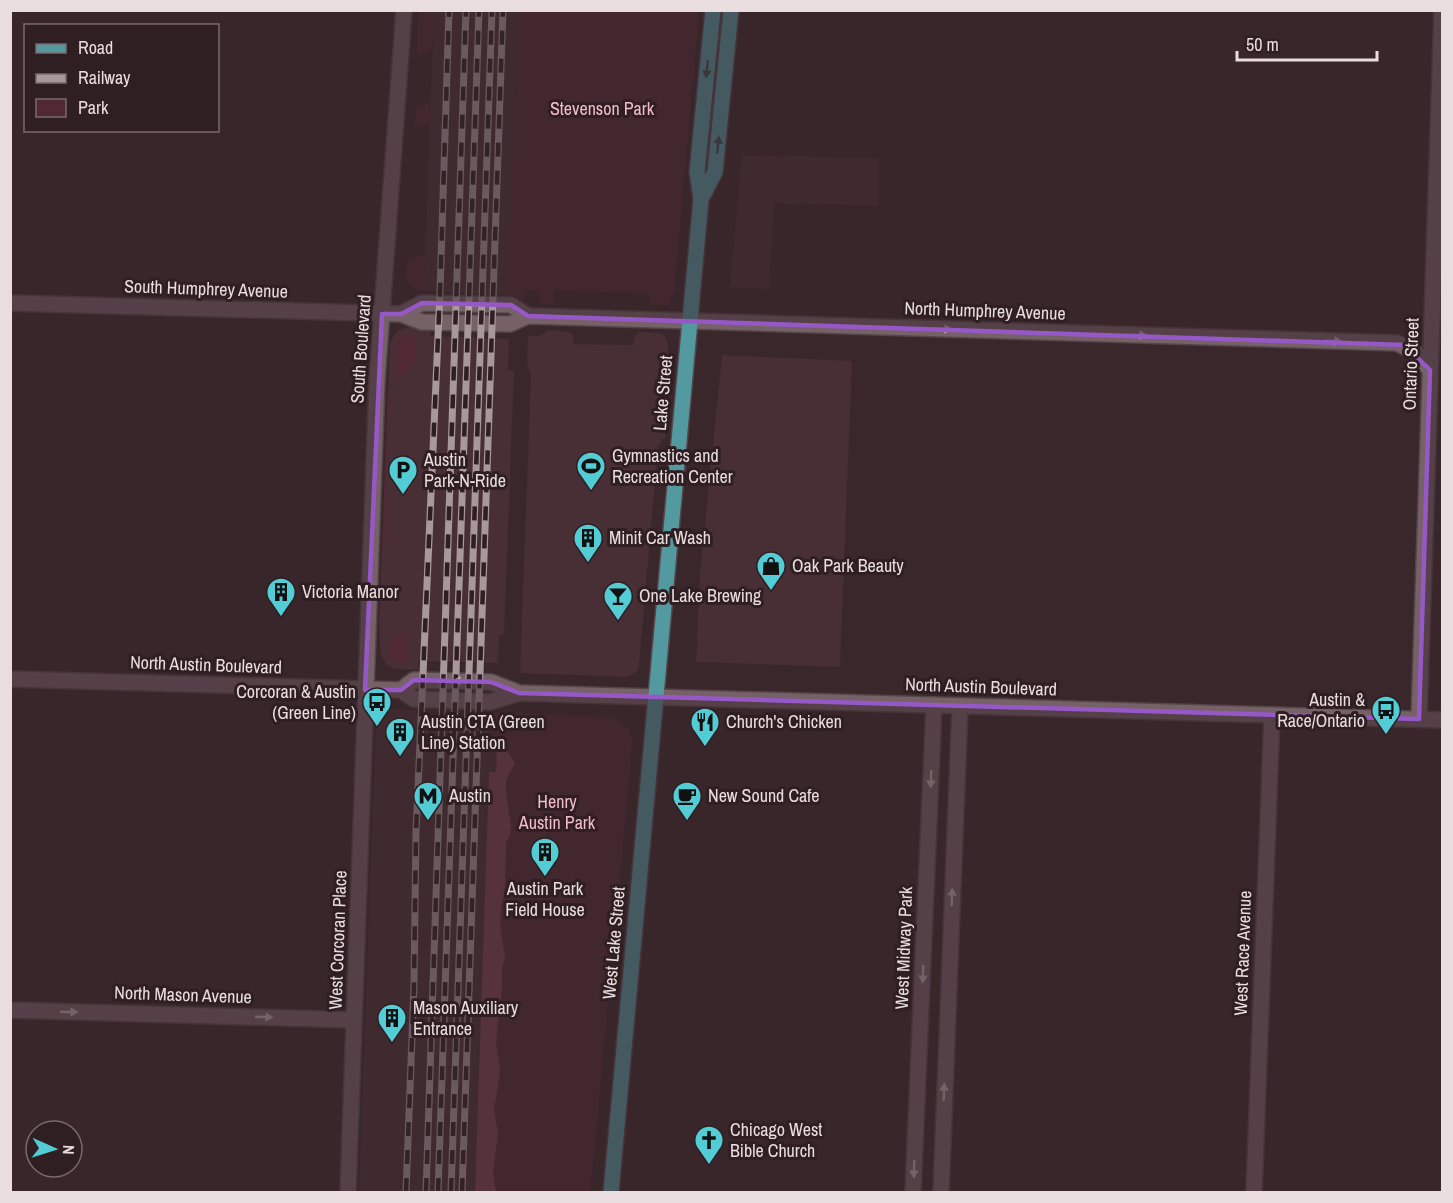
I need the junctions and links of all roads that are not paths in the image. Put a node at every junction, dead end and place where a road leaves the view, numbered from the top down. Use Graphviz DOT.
graph roads {
  1 [pos="404,10"];
  2 [pos="713,10"];
  3 [pos="731,10"];
  4 [pos="1442,10"];
  5 [pos="701,199"];
  6 [pos="10,303"];
  7 [pos="382,314"];
  8 [pos="401,314"];
  9 [pos="689,321"];
  10 [pos="1430,370"];
  11 [pos="10,679"];
  12 [pos="365,690"];
  13 [pos="656,697"];
  14 [pos="934,705"];
  15 [pos="960,706"];
  16 [pos="1272,715"];
  17 [pos="1419,719"];
  18 [pos="1443,720"];
  19 [pos="10,1010"];
  20 [pos="354,1020"];
  21 [pos="348,1192"];
  22 [pos="611,1192"];
  23 [pos="914,1192"];
  24 [pos="940,1192"];
  25 [pos="1254,1192"];
  1 -- 7 [label="street, South Boulevard"];
  2 -- 5 [label="main road, Lake Street, one-way"];
  5 -- 3 [label="main road, Lake Street, one-way"];
  4 -- 10 [label="street, Ontario Street"];
  5 -- 9 [label="main road, Lake Street"];
  6 -- 7 [label="street, South Humphrey Avenue"];
  7 -- 8 [label="street, South Humphrey Avenue"];
  7 -- 12 [label="street, South Boulevard"];
  8 -- 9 [label="street, North Humphrey Avenue"];
  9 -- 10 [label="street, North Humphrey Avenue, one-way"];
  9 -- 13 [label="main road, Lake Street"];
  10 -- 17 [label="street, Ontario Street"];
  11 -- 12 [label="street, North Austin Boulevard"];
  12 -- 13 [label="street, North Austin Boulevard"];
  12 -- 20 [label="street, West Corcoran Place"];
  13 -- 14 [label="street, North Austin Boulevard"];
  13 -- 22 [label="main road, West Lake Street"];
  14 -- 15 [label="street, North Austin Boulevard"];
  14 -- 23 [label="street, West Midway Park, one-way"];
  15 -- 16 [label="street, North Austin Boulevard"];
  24 -- 15 [label="street, one-way"];
  16 -- 17 [label="street, North Austin Boulevard"];
  16 -- 25 [label="street, West Race Avenue"];
  17 -- 18 [label="street, North Austin Boulevard"];
  19 -- 20 [label="street, North Mason Avenue, one-way"];
  20 -- 21 [label="street, West Corcoran Place"];
}
